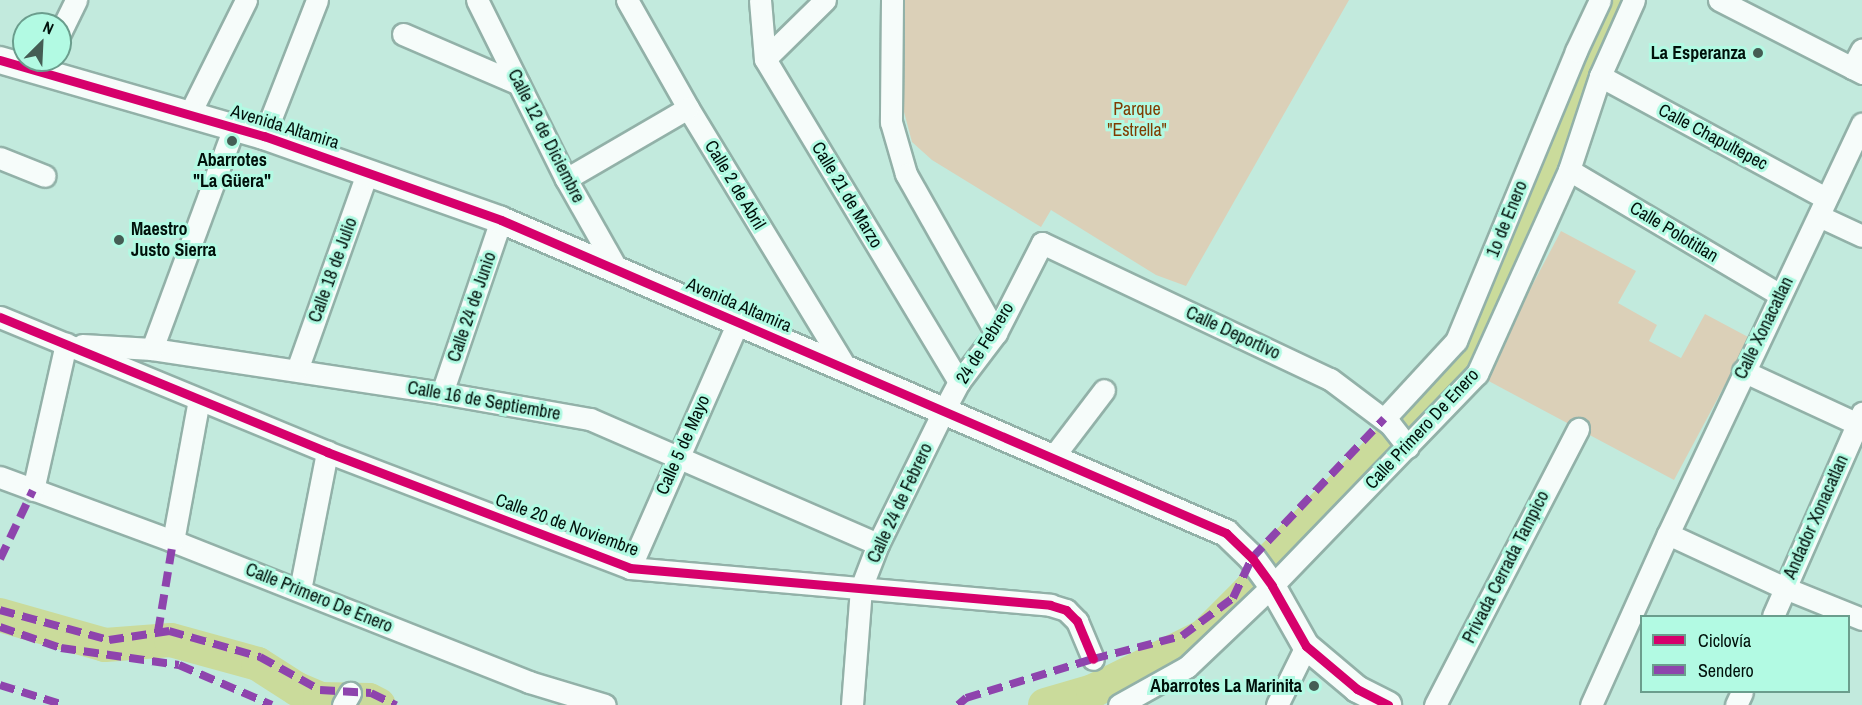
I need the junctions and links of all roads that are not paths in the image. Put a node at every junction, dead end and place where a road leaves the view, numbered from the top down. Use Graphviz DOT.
graph roads {
  1 [pos="246,0"];
  2 [pos="317,0"];
  3 [pos="477,0"];
  4 [pos="627,0"];
  5 [pos="760,0"];
  6 [pos="825,0"];
  7 [pos="892,0"];
  8 [pos="1600,0"];
  9 [pos="1634,0"];
  10 [pos="1719,0"];
  11 [pos="403,34"];
  12 [pos="1862,49"];
  13 [pos="765,58"];
  14 [pos="1857,71"];
  15 [pos="62,72"];
  16 [pos="1600,76"];
  17 [pos="519,84"];
  18 [pos="688,108"];
  19 [pos="189,115"];
  20 [pos="1862,123"];
  21 [pos="234,127"];
  22 [pos="264,136"];
  23 [pos="0,158"];
  24 [pos="1569,170"];
  25 [pos="368,171"];
  26 [pos="45,176"];
  27 [pos="566,179"];
  28 [pos="1823,207"];
  29 [pos="501,220"];
  30 [pos="1862,236"];
  31 [pos="1042,243"];
  32 [pos="618,271"];
  33 [pos="1780,295"];
  34 [pos="0,317"];
  35 [pos="738,322"];
  36 [pos="996,333"];
  37 [pos="66,344"];
  38 [pos="152,349"];
  39 [pos="847,369"];
  40 [pos="297,370"];
  41 [pos="1743,371"];
  42 [pos="959,382"];
  43 [pos="1104,390"];
  44 [pos="442,393"];
  45 [pos="199,400"];
  46 [pos="944,410"];
  47 [pos="1387,421"];
  48 [pos="1860,421"];
  49 [pos="1578,429"];
  50 [pos="1406,444"];
  51 [pos="327,452"];
  52 [pos="678,456"];
  53 [pos="1053,457"];
  54 [pos="0,477"];
  55 [pos="33,490"];
  56 [pos="1668,534"];
  57 [pos="173,541"];
  58 [pos="878,544"];
  59 [pos="630,568"];
  60 [pos="1272,586"];
  61 [pos="861,588"];
  62 [pos="1785,588"];
  63 [pos="300,591"];
  64 [pos="1773,615"];
  65 [pos="1862,619"];
  66 [pos="1306,646"];
  67 [pos="1093,658"];
  68 [pos="604,705"];
  69 [pos="852,705"];
  70 [pos="1119,705"];
  71 [pos="1277,705"];
  72 [pos="1388,705"];
  73 [pos="1435,705"];
  74 [pos="1591,705"];
  1 -- 19 [label="street"];
  2 -- 22 [label="street"];
  3 -- 17 [label="street, Calle 12 de Diciembre"];
  4 -- 18 [label="street, Calle 2 de Abril"];
  5 -- 13 [label="street, Calle 21 de Marzo"];
  6 -- 13 [label="street"];
  7 -- 36 [label="street"];
  8 -- 47 [label="street, 1o de Enero"];
  9 -- 16 [label="street, Calle Primero De Enero"];
  10 -- 14 [label="street"];
  11 -- 17 [label="street"];
  12 -- 14 [label="street"];
  13 -- 42 [label="street, Calle 21 de Marzo"];
  15 -- 19 [label="street, Avenida Altamira"];
  16 -- 24 [label="street, Calle Primero De Enero"];
  16 -- 28 [label="street, Calle Chapultepec"];
  17 -- 27 [label="street, Calle 12 de Diciembre"];
  18 -- 27 [label="street"];
  18 -- 39 [label="street, Calle 2 de Abril"];
  19 -- 21 [label="street, Avenida Altamira"];
  20 -- 28 [label="street, Calle Xonacatlan"];
  21 -- 22 [label="street, Avenida Altamira"];
  21 -- 38 [label="street"];
  22 -- 25 [label="street, Avenida Altamira"];
  23 -- 26 [label="street"];
  24 -- 33 [label="street, Calle Polotitlan"];
  24 -- 50 [label="street, Calle Primero De Enero"];
  25 -- 29 [label="street, Avenida Altamira"];
  25 -- 40 [label="street, Calle 18 de Julio"];
  27 -- 32 [label="street, Calle 12 de Diciembre"];
  28 -- 30 [label="street, Calle Chapultepec"];
  28 -- 33 [label="street, Calle Xonacatlan"];
  29 -- 32 [label="street, Avenida Altamira"];
  29 -- 44 [label="street, Calle 24 de Junio"];
  31 -- 36 [label="street, 24 de Febrero"];
  31 -- 47 [label="street, Calle Deportivo"];
  32 -- 35 [label="street, Avenida Altamira"];
  33 -- 41 [label="street, Calle Xonacatlan"];
  34 -- 37 [label="street"];
  35 -- 39 [label="street, Avenida Altamira"];
  35 -- 52 [label="street, Calle 5 de Mayo"];
  36 -- 42 [label="street, 24 de Febrero"];
  37 -- 38 [label="street, Calle 16 de Septiembre"];
  37 -- 45 [label="street, Calle 20 de Noviembre"];
  37 -- 55 [label="street"];
  38 -- 40 [label="street, Calle 16 de Septiembre"];
  39 -- 46 [label="street, Avenida Altamira"];
  40 -- 44 [label="street, Calle 16 de Septiembre"];
  41 -- 48 [label="street"];
  41 -- 56 [label="street, Calle Xonacatlan"];
  42 -- 46 [label="street, 24 de Febrero"];
  43 -- 53 [label="street"];
  44 -- 52 [label="street, Calle 16 de Septiembre"];
  45 -- 51 [label="street, Calle 20 de Noviembre"];
  45 -- 57 [label="street"];
  46 -- 53 [label="street, Avenida Altamira"];
  46 -- 58 [label="street, Calle 24 de Febrero"];
  47 -- 50 [label="street, Calle Deportivo"];
  48 -- 62 [label="street, Andador Xonacatlan"];
  49 -- 73 [label="street, Privada Cerrada Tampico"];
  50 -- 60 [label="street, Calle Primero De Enero"];
  51 -- 59 [label="street, Calle 20 de Noviembre"];
  51 -- 63 [label="street"];
  52 -- 58 [label="street, Calle 16 de Septiembre"];
  52 -- 59 [label="street, Calle 5 de Mayo"];
  53 -- 60 [label="street, Avenida Altamira"];
  54 -- 55 [label="street"];
  55 -- 57 [label="street, Calle Primero De Enero"];
  56 -- 62 [label="street"];
  56 -- 74 [label="street, Calle Xonacatlan"];
  57 -- 63 [label="street, Calle Primero De Enero"];
  58 -- 61 [label="street, Calle 24 de Febrero"];
  59 -- 61 [label="street, Calle 20 de Noviembre"];
  60 -- 66 [label="street, Avenida Altamira"];
  60 -- 70 [label="street, Calle Primero De Enero"];
  61 -- 67 [label="street, Calle 20 de Noviembre"];
  61 -- 69 [label="street, Calle 24 de Febrero"];
  62 -- 64 [label="street, Andador Xonacatlan"];
  62 -- 65 [label="street"];
  63 -- 68 [label="street, Calle Primero De Enero"];
  66 -- 71 [label="street"];
  66 -- 72 [label="street, Avenida Altamira"];
}
